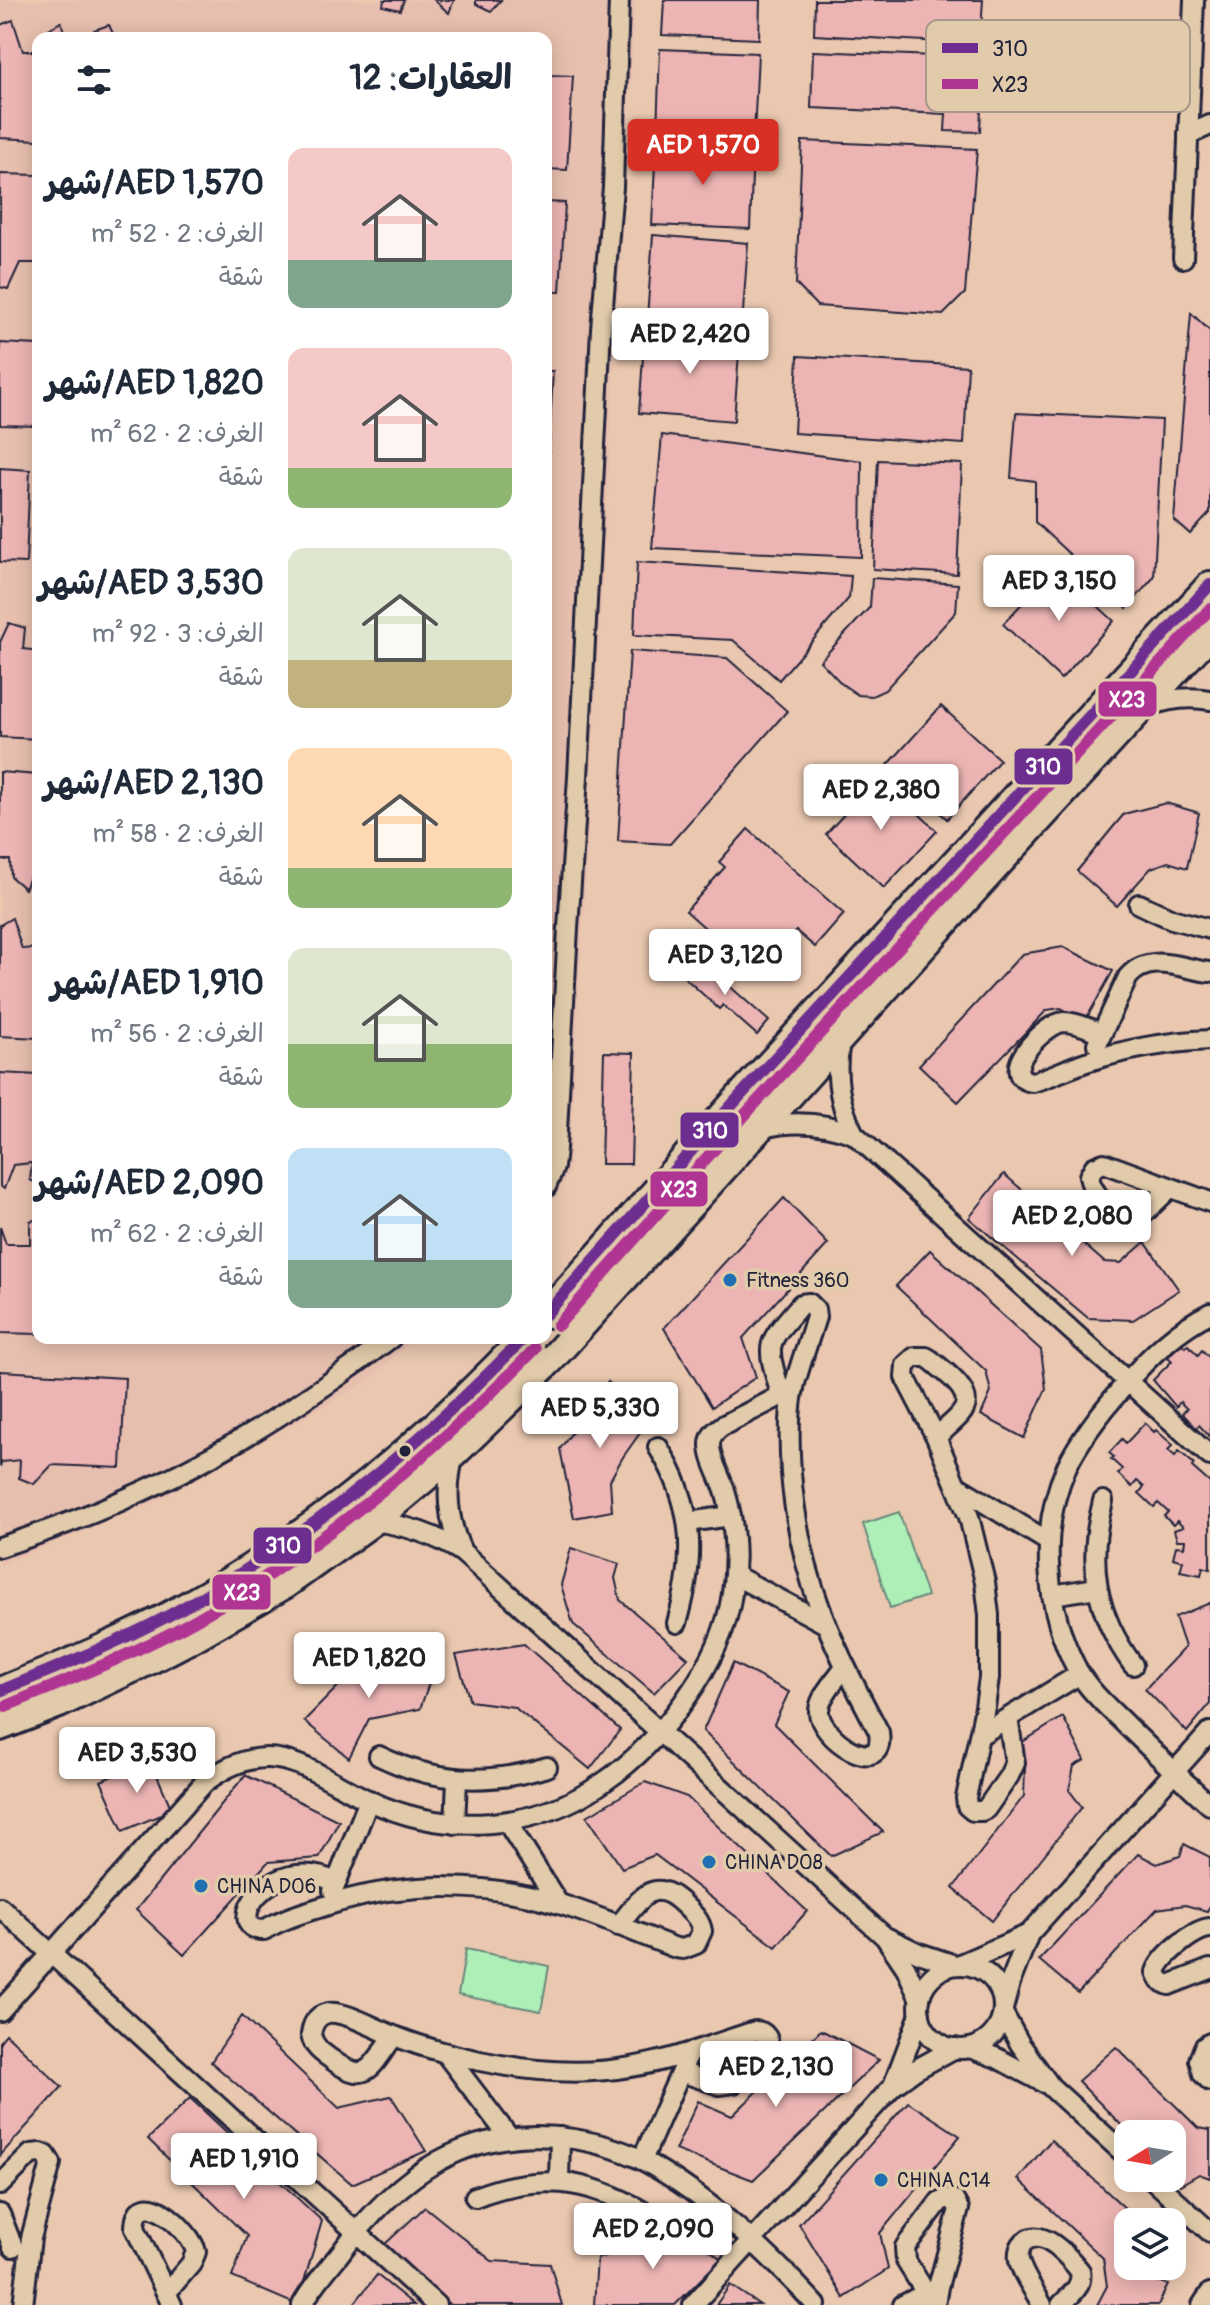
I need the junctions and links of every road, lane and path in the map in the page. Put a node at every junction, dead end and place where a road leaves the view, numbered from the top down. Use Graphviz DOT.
graph roads {
  1 [pos="619,0"];
  2 [pos="1194,0"];
  3 [pos="1190,90"];
  4 [pos="1189,112"];
  5 [pos="1210,125"];
  6 [pos="1188,135"];
  7 [pos="1183,258"];
  8 [pos="1210,585"];
  9 [pos="1210,634"];
  10 [pos="1210,700"];
  11 [pos="1144,708"];
  12 [pos="1016,794"];
  13 [pos="980,884"];
  14 [pos="1139,904"];
  15 [pos="1210,929"];
  16 [pos="1210,972"];
  17 [pos="1102,1033"];
  18 [pos="1210,1040"];
  19 [pos="840,1041"];
  20 [pos="1090,1061"];
  21 [pos="762,1128"];
  22 [pos="854,1134"];
  23 [pos="552,1172"];
  24 [pos="1170,1188"];
  25 [pos="1210,1202"];
  26 [pos="552,1307"];
  27 [pos="1210,1313"];
  28 [pos="383,1344"];
  29 [pos="518,1344"];
  30 [pos="1128,1381"];
  31 [pos="936,1437"];
  32 [pos="658,1447"];
  33 [pos="454,1454"];
  34 [pos="1210,1456"];
  35 [pos="957,1486"];
  36 [pos="1103,1501"];
  37 [pos="731,1516"];
  38 [pos="374,1521"];
  39 [pos="688,1522"];
  40 [pos="1049,1542"];
  41 [pos="0,1547"];
  42 [pos="462,1552"];
  43 [pos="734,1575"];
  44 [pos="1097,1588"];
  45 [pos="1052,1595"];
  46 [pos="185,1607"];
  47 [pos="677,1623"];
  48 [pos="824,1623"];
  49 [pos="1133,1665"];
  50 [pos="844,1668"];
  51 [pos="1080,1674"];
  52 [pos="112,1679"];
  53 [pos="0,1691"];
  54 [pos="1008,1718"];
  55 [pos="0,1727"];
  56 [pos="659,1731"];
  57 [pos="1210,1732"];
  58 [pos="980,1735"];
  59 [pos="379,1756"];
  60 [pos="547,1767"];
  61 [pos="1174,1772"];
  62 [pos="457,1780"];
  63 [pos="369,1800"];
  64 [pos="1210,1805"];
  65 [pos="507,1822"];
  66 [pos="455,1824"];
  67 [pos="336,1882"];
  68 [pos="558,1903"];
  69 [pos="326,1906"];
  70 [pos="0,1907"];
  71 [pos="618,1926"];
  72 [pos="1210,1928"];
  73 [pos="1029,1934"];
  74 [pos="885,1937"];
  75 [pos="52,1954"];
  76 [pos="958,1965"];
  77 [pos="1210,1969"];
  78 [pos="920,2007"];
  79 [pos="0,2011"];
  80 [pos="1003,2011"];
  81 [pos="394,2036"];
  82 [pos="1210,2043"];
  83 [pos="963,2048"];
  84 [pos="445,2053"];
  85 [pos="689,2053"];
  86 [pos="681,2072"];
  87 [pos="1210,2081"];
  88 [pos="893,2086"];
  89 [pos="1051,2087"];
  90 [pos="509,2137"];
  91 [pos="560,2137"];
  92 [pos="1114,2144"];
  93 [pos="642,2160"];
  94 [pos="559,2182"];
  95 [pos="0,2185"];
  96 [pos="1166,2192"];
  97 [pos="475,2197"];
  98 [pos="644,2212"];
  99 [pos="0,2214"];
  100 [pos="355,2232"];
  101 [pos="1210,2232"];
  102 [pos="31,2238"];
  103 [pos="751,2242"];
  104 [pos="6,2251"];
  105 [pos="1210,2293"];
  106 [pos="933,2295"];
  107 [pos="23,2305"];
  108 [pos="302,2305"];
  109 [pos="436,2305"];
  110 [pos="693,2305"];
  111 [pos="816,2305"];
  112 [pos="903,2305"];
  113 [pos="1042,2305"];
  114 [pos="1061,2305"];
  115 [pos="1202,2305"];
  1 -- 23 [label="street"];
  2 -- 3 [label="street"];
  4 -- 6 [label="street"];
  5 -- 6 [label="street"];
  6 -- 7 [label="street"];
  8 -- 12 [label="street"];
  9 -- 11 [label="street"];
  10 -- 11 [label="street"];
  11 -- 13 [label="street"];
  12 -- 13 [label="street"];
  12 -- 26 [label="street"];
  13 -- 19 [label="street"];
  14 -- 15 [label="street"];
  16 -- 17 [label="street"];
  17 -- 20 [label="street"];
  17 -- 20 [label="street"];
  18 -- 20 [label="street"];
  19 -- 21 [label="street"];
  19 -- 22 [label="street"];
  21 -- 22 [label="street"];
  21 -- 33 [label="street"];
  22 -- 30 [label="street"];
  24 -- 25 [label="street"];
  27 -- 30 [label="street"];
  28 -- 41 [label="street"];
  29 -- 46 [label="street"];
  30 -- 34 [label="street"];
  30 -- 40 [label="street"];
  31 -- 35 [label="street"];
  32 -- 39 [label="street"];
  33 -- 38 [label="street"];
  33 -- 42 [label="street"];
  35 -- 40 [label="street"];
  35 -- 58 [label="street"];
  36 -- 44 [label="street"];
  37 -- 39 [label="street"];
  37 -- 43 [label="street"];
  37 -- 48 [label="street"];
  38 -- 42 [label="street"];
  38 -- 52 [label="street"];
  39 -- 47 [label="street"];
  40 -- 45 [label="street"];
  42 -- 56 [label="street"];
  43 -- 48 [label="street"];
  43 -- 56 [label="street"];
  44 -- 45 [label="street"];
  44 -- 49 [label="street"];
  45 -- 51 [label="street"];
  46 -- 52 [label="street"];
  46 -- 53 [label="street"];
  48 -- 50 [label="street"];
  51 -- 54 [label="street"];
  51 -- 61 [label="street"];
  52 -- 55 [label="street"];
  54 -- 58 [label="street"];
  54 -- 58 [label="street"];
  56 -- 65 [label="street"];
  56 -- 74 [label="street"];
  57 -- 61 [label="street"];
  59 -- 62 [label="street"];
  60 -- 62 [label="street"];
  61 -- 64 [label="street"];
  61 -- 73 [label="street"];
  62 -- 66 [label="street"];
  63 -- 66 [label="street"];
  63 -- 67 [label="street"];
  63 -- 75 [label="street"];
  65 -- 66 [label="street"];
  65 -- 68 [label="street"];
  67 -- 69 [label="street"];
  67 -- 69 [label="street"];
  68 -- 69 [label="street"];
  68 -- 71 [label="street"];
  70 -- 75 [label="street"];
  72 -- 77 [label="street"];
  73 -- 76 [label="street"];
  73 -- 80 [label="street"];
  74 -- 76 [label="street"];
  74 -- 78 [label="street"];
  75 -- 79 [label="street"];
  75 -- 100 [label="street"];
  76 -- 78 [label="street"];
  76 -- 80 [label="street"];
  78 -- 83 [label="street"];
  78 -- 88 [label="street"];
  80 -- 83 [label="street"];
  80 -- 89 [label="street"];
  81 -- 84 [label="street"];
  82 -- 87 [label="street"];
  83 -- 88 [label="street"];
  83 -- 89 [label="street"];
  84 -- 85 [label="street"];
  84 -- 90 [label="street"];
  85 -- 86 [label="street"];
  85 -- 86 [label="street"];
  86 -- 93 [label="street"];
  88 -- 103 [label="street"];
  89 -- 92 [label="street"];
  90 -- 91 [label="street"];
  90 -- 100 [label="street"];
  91 -- 93 [label="street"];
  91 -- 94 [label="street"];
  93 -- 103 [label="street"];
  94 -- 97 [label="street"];
  94 -- 98 [label="street"];
  95 -- 102 [label="street"];
  96 -- 101 [label="street"];
  99 -- 104 [label="street"];
  100 -- 108 [label="street"];
  100 -- 109 [label="street"];
  102 -- 104 [label="street"];
  102 -- 107 [label="street"];
  103 -- 110 [label="street"];
  103 -- 111 [label="street"];
  105 -- 115 [label="street"];
  106 -- 112 [label="street"];
  113 -- 114 [label="street"];
}
